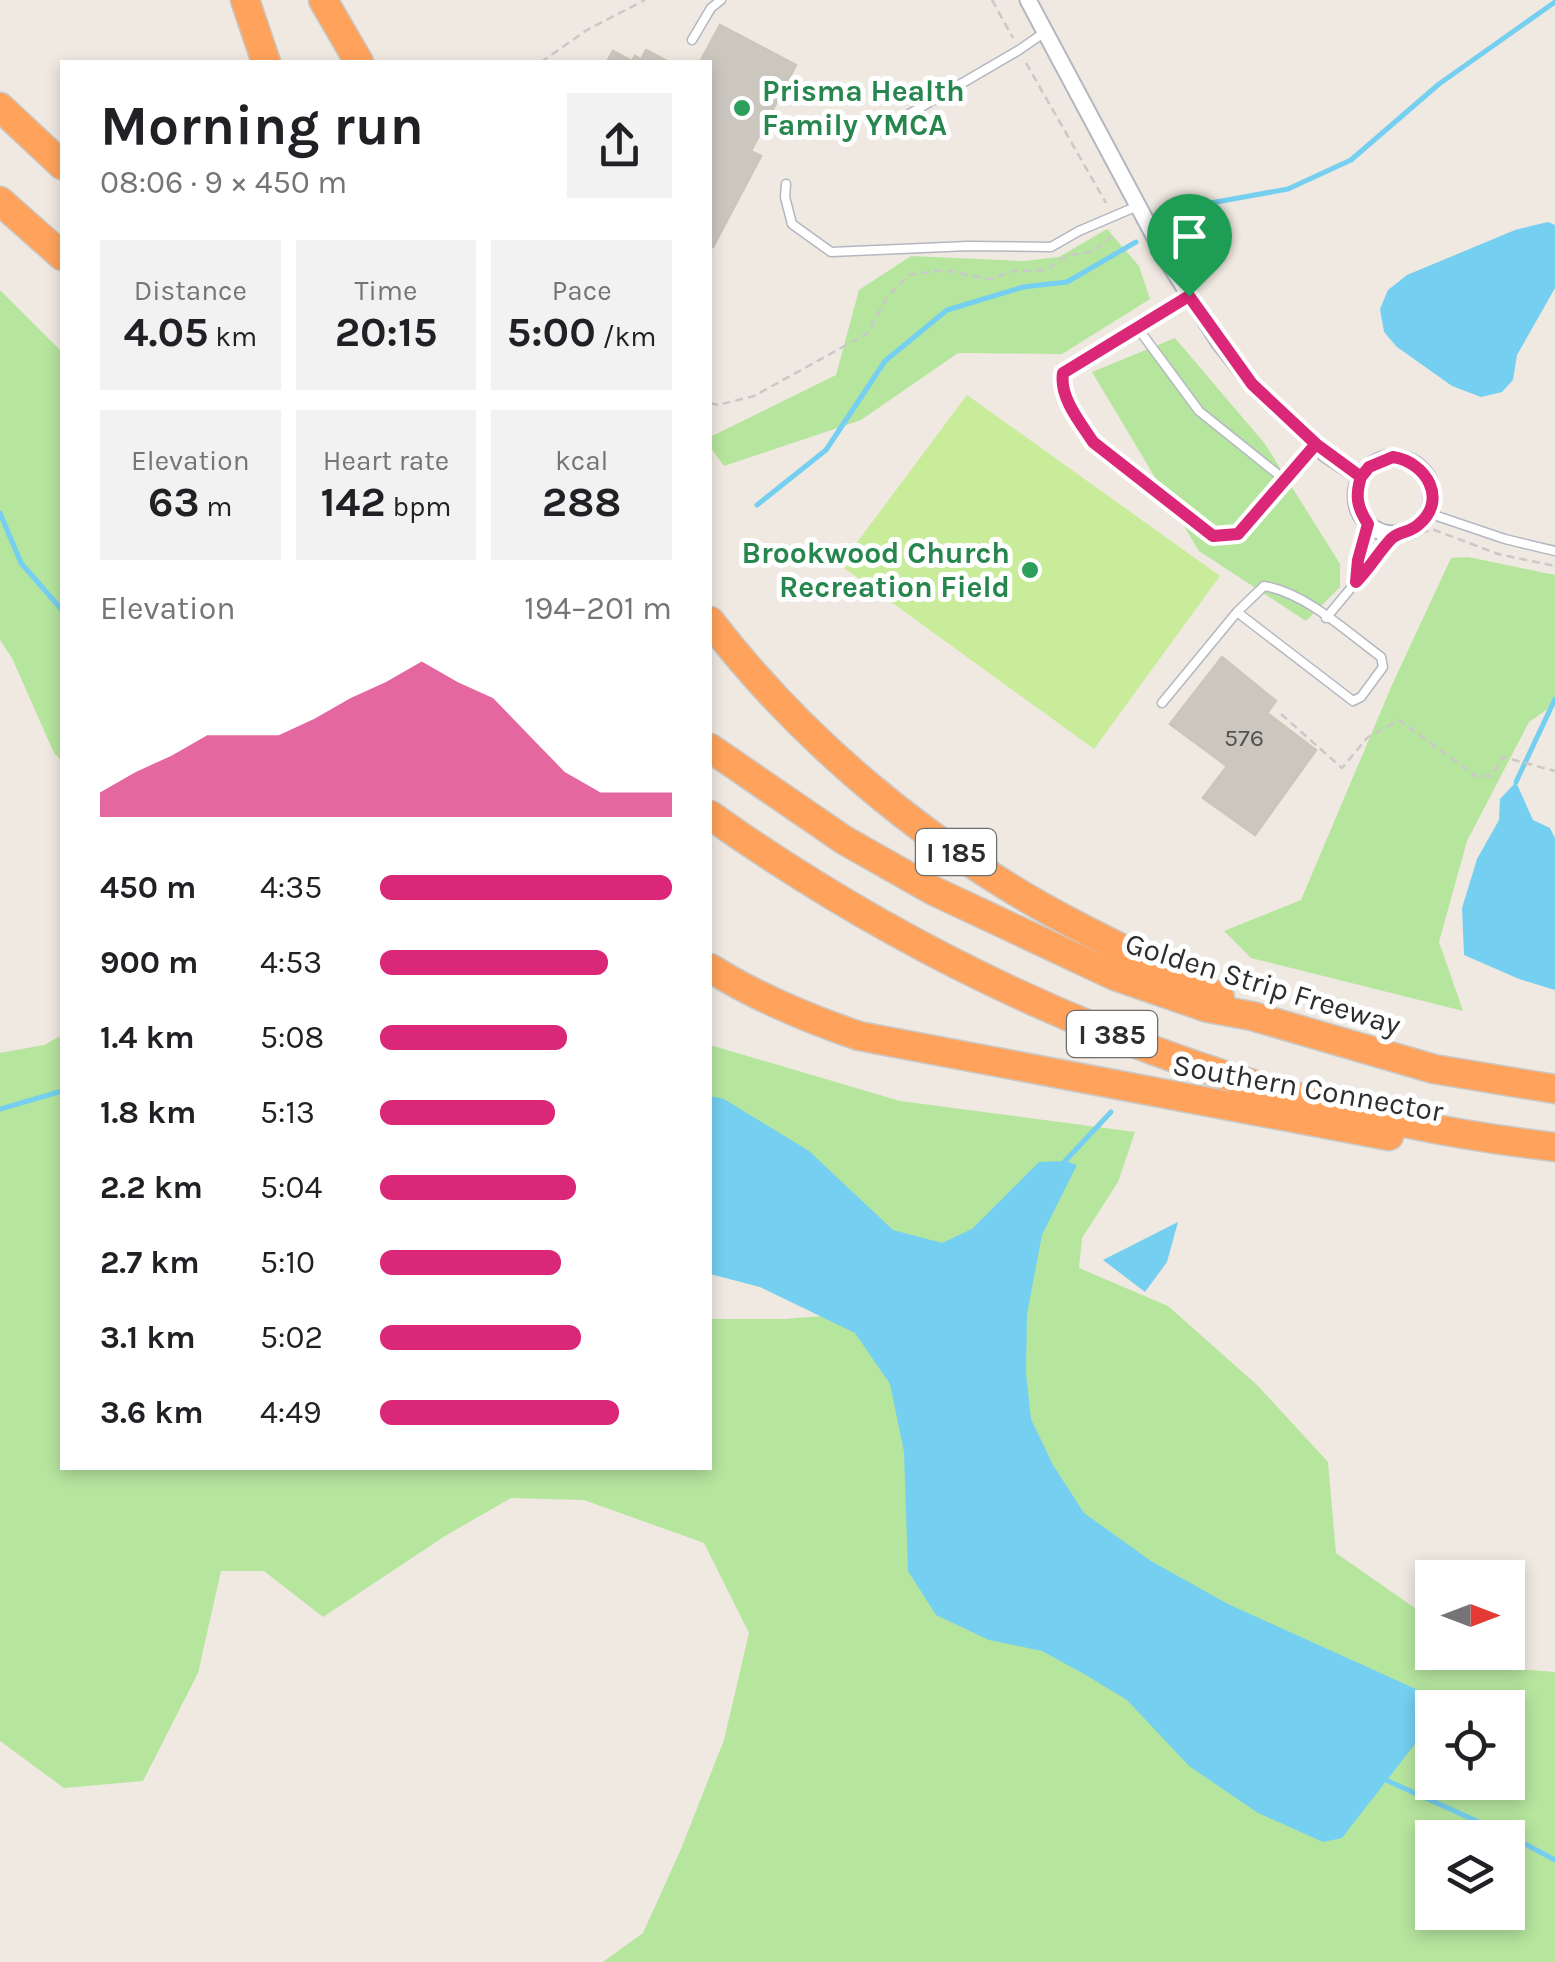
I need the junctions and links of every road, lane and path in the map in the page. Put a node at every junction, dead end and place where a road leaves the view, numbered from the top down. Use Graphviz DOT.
graph roads {
  1 [pos="244,0"];
  2 [pos="323,0"];
  3 [pos="645,0"];
  4 [pos="722,0"];
  5 [pos="1028,0"];
  6 [pos="1045,32"];
  7 [pos="692,40"];
  8 [pos="265,60"];
  9 [pos="358,60"];
  10 [pos="544,60"];
  11 [pos="0,108"];
  12 [pos="875,134"];
  13 [pos="60,162"];
  14 [pos="786,184"];
  15 [pos="0,201"];
  16 [pos="1140,205"];
  17 [pos="60,254"];
  18 [pos="1189,296"];
  19 [pos="1137,326"];
  20 [pos="1316,444"];
  21 [pos="1361,477"];
  22 [pos="1285,480"];
  23 [pos="1428,514"];
  24 [pos="1368,524"];
  25 [pos="1402,536"];
  26 [pos="1555,551"];
  27 [pos="1555,566"];
  28 [pos="1356,582"];
  29 [pos="1238,612"];
  30 [pos="1326,618"];
  31 [pos="712,623"];
  32 [pos="1162,703"];
  33 [pos="1281,714"];
  34 [pos="712,749"];
  35 [pos="1552,770"];
  36 [pos="712,816"];
  37 [pos="712,969"];
  38 [pos="1252,1016"];
  39 [pos="1555,1089"];
  40 [pos="1555,1147"];
  41 [pos="1555,1158"];
  1 -- 8 [label="highway"];
  2 -- 9 [label="highway"];
  3 -- 10 [label="path"];
  4 -- 7 [label="lane"];
  5 -- 6 [label="street"];
  6 -- 12 [label="lane"];
  6 -- 16 [label="street"];
  11 -- 13 [label="highway"];
  14 -- 16 [label="lane"];
  15 -- 17 [label="highway"];
  16 -- 18 [label="street"];
  18 -- 19 [label="lane"];
  18 -- 20 [label="street"];
  19 -- 22 [label="lane"];
  19 -- 22 [label="lane"];
  20 -- 21 [label="street"];
  20 -- 22 [label="lane"];
  21 -- 23 [label="street"];
  21 -- 24 [label="street"];
  23 -- 25 [label="street"];
  23 -- 26 [label="lane"];
  24 -- 25 [label="street"];
  24 -- 28 [label="lane"];
  25 -- 27 [label="path"];
  25 -- 28 [label="lane"];
  28 -- 30 [label="lane"];
  29 -- 30 [label="lane"];
  29 -- 30 [label="lane"];
  29 -- 32 [label="lane"];
  31 -- 38 [label="highway, Southern Connector / I 185"];
  33 -- 35 [label="path"];
  34 -- 38 [label="highway, Golden Strip Freeway / I 385"];
  36 -- 40 [label="highway, I 385"];
  37 -- 41 [label="highway, Southern Connector"];
  38 -- 39 [label="highway, Golden Strip Freeway / I 385"];
}
